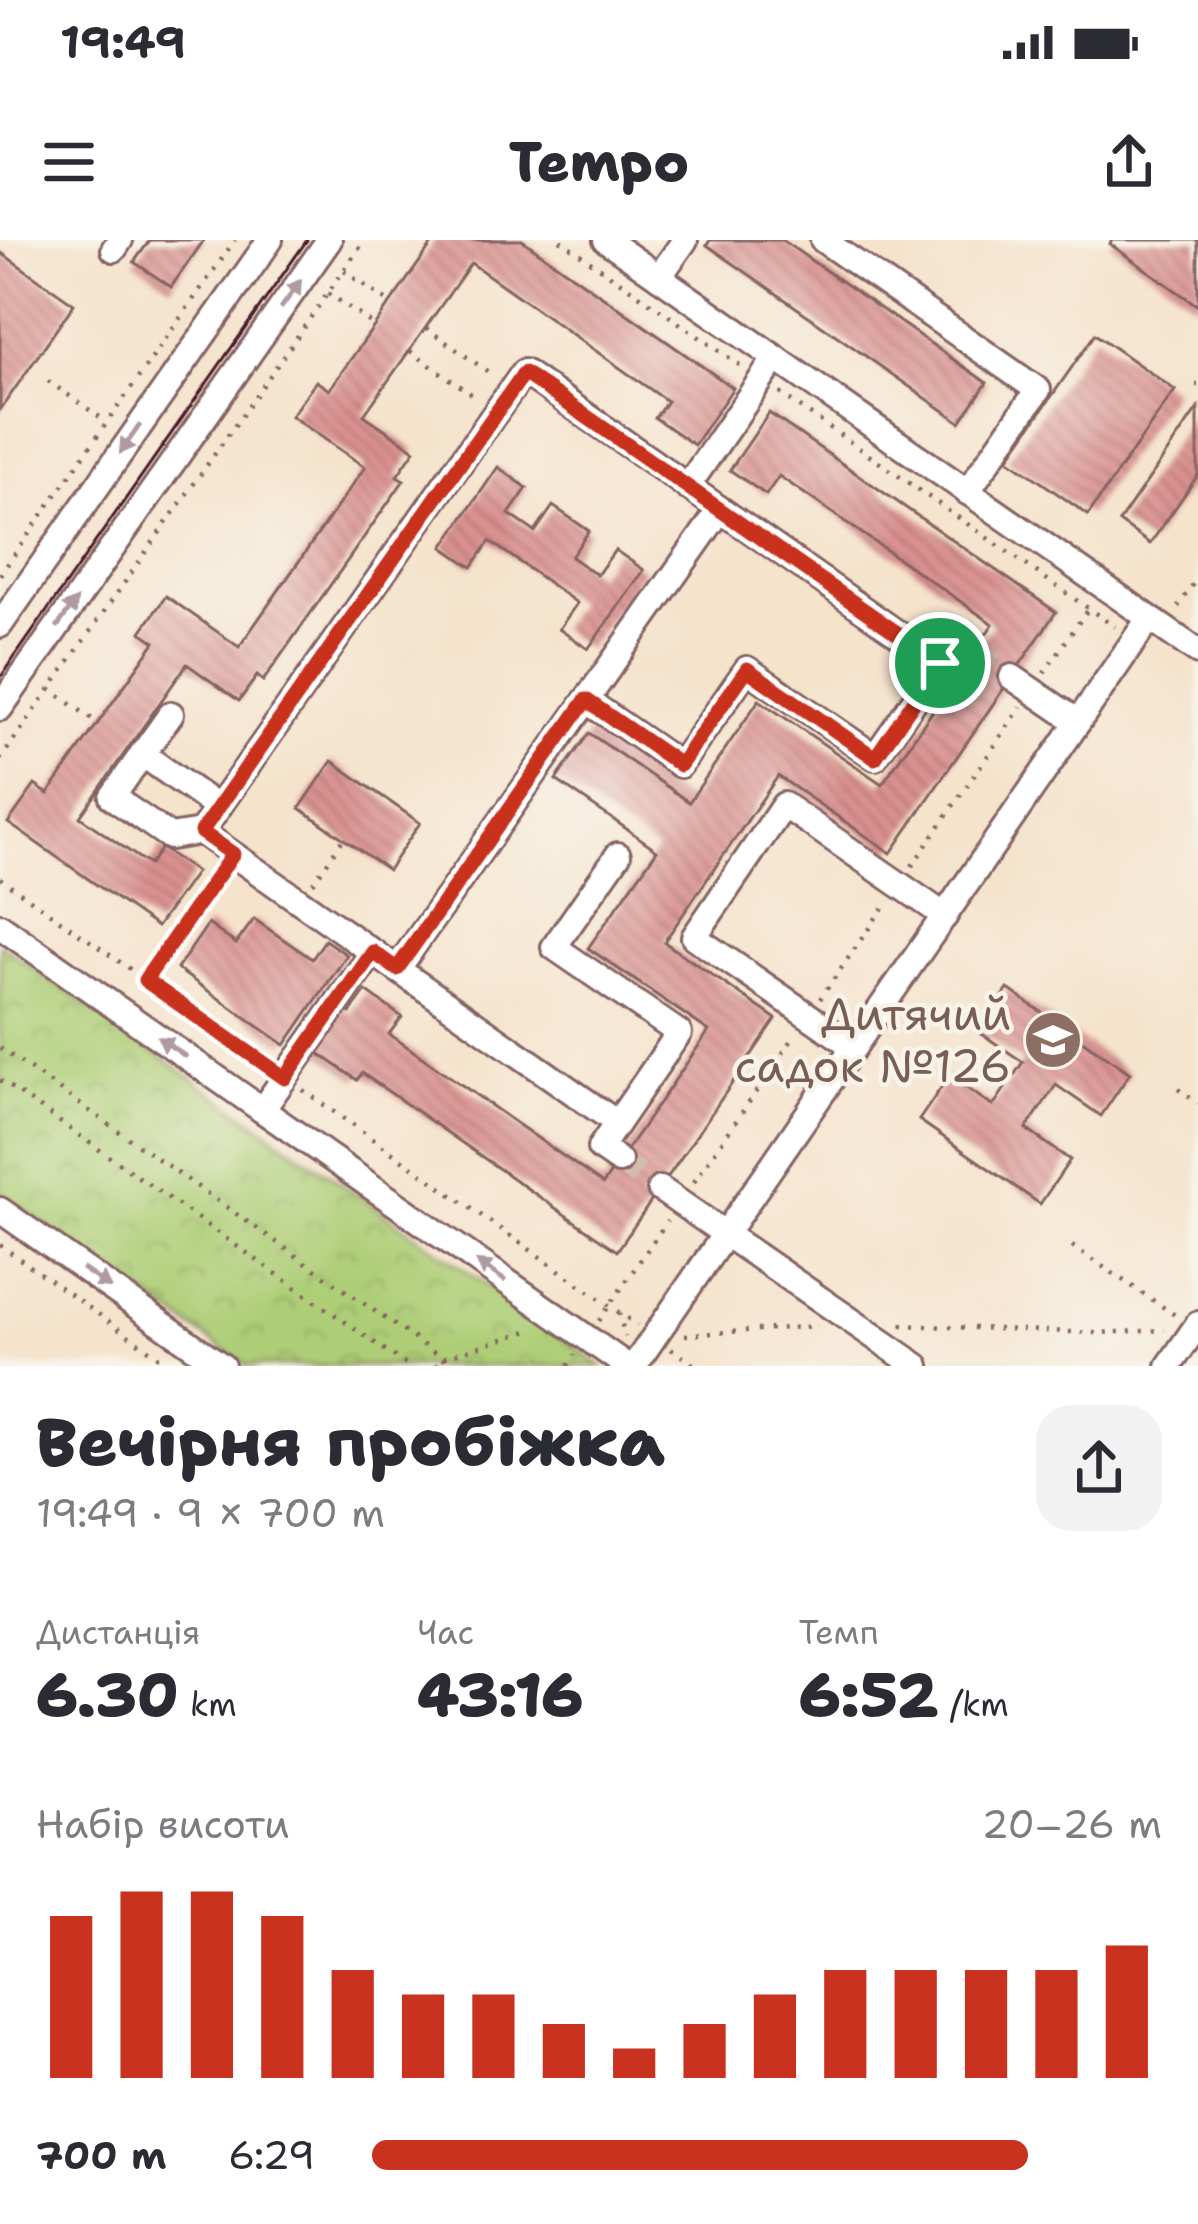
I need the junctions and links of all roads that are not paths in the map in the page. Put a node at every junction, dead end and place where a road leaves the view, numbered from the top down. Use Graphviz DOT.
graph roads {
  1 [pos="270,240"];
  2 [pos="329,240"];
  3 [pos="606,240"];
  4 [pos="685,240"];
  5 [pos="824,240"];
  6 [pos="659,277"];
  7 [pos="776,358"];
  8 [pos="687,487"];
  9 [pos="967,492"];
  10 [pos="720,509"];
  11 [pos="1156,624"];
  12 [pos="0,625"];
  13 [pos="974,651"];
  14 [pos="1198,652"];
  15 [pos="940,663"];
  16 [pos="1022,684"];
  17 [pos="586,700"];
  18 [pos="0,709"];
  19 [pos="171,714"];
  20 [pos="1078,722"];
  21 [pos="142,754"];
  22 [pos="218,808"];
  23 [pos="201,832"];
  24 [pos="618,855"];
  25 [pos="945,916"];
  26 [pos="0,926"];
  27 [pos="373,952"];
  28 [pos="397,969"];
  29 [pos="854,1047"];
  30 [pos="262,1110"];
  31 [pos="616,1123"];
  32 [pos="619,1161"];
  33 [pos="670,1196"];
  34 [pos="0,1210"];
  35 [pos="725,1234"];
  36 [pos="1196,1326"];
  37 [pos="222,1366"];
  38 [pos="630,1366"];
  39 [pos="917,1366"];
  40 [pos="1169,1366"];
  1 -- 12 [label="street, one-way"];
  18 -- 2 [label="street, one-way"];
  3 -- 6 [label="street"];
  4 -- 6 [label="street"];
  5 -- 9 [label="street"];
  6 -- 7 [label="street"];
  7 -- 8 [label="street"];
  7 -- 9 [label="street"];
  8 -- 10 [label="street"];
  8 -- 22 [label="street"];
  9 -- 11 [label="street"];
  10 -- 15 [label="street"];
  10 -- 17 [label="street"];
  11 -- 14 [label="street"];
  11 -- 20 [label="street"];
  13 -- 15 [label="street"];
  15 -- 17 [label="street"];
  16 -- 20 [label="street"];
  17 -- 28 [label="street"];
  19 -- 21 [label="street"];
  20 -- 25 [label="street"];
  21 -- 22 [label="street"];
  21 -- 23 [label="street"];
  22 -- 23 [label="street"];
  23 -- 27 [label="street"];
  24 -- 31 [label="street"];
  25 -- 29 [label="street"];
  25 -- 29 [label="street"];
  30 -- 26 [label="street, one-way"];
  27 -- 28 [label="street"];
  27 -- 30 [label="street"];
  28 -- 31 [label="street"];
  29 -- 35 [label="street"];
  38 -- 30 [label="street, one-way"];
  31 -- 32 [label="street"];
  33 -- 35 [label="street"];
  34 -- 37 [label="street, one-way"];
  35 -- 38 [label="street"];
  35 -- 39 [label="street"];
  36 -- 40 [label="street"];
}
